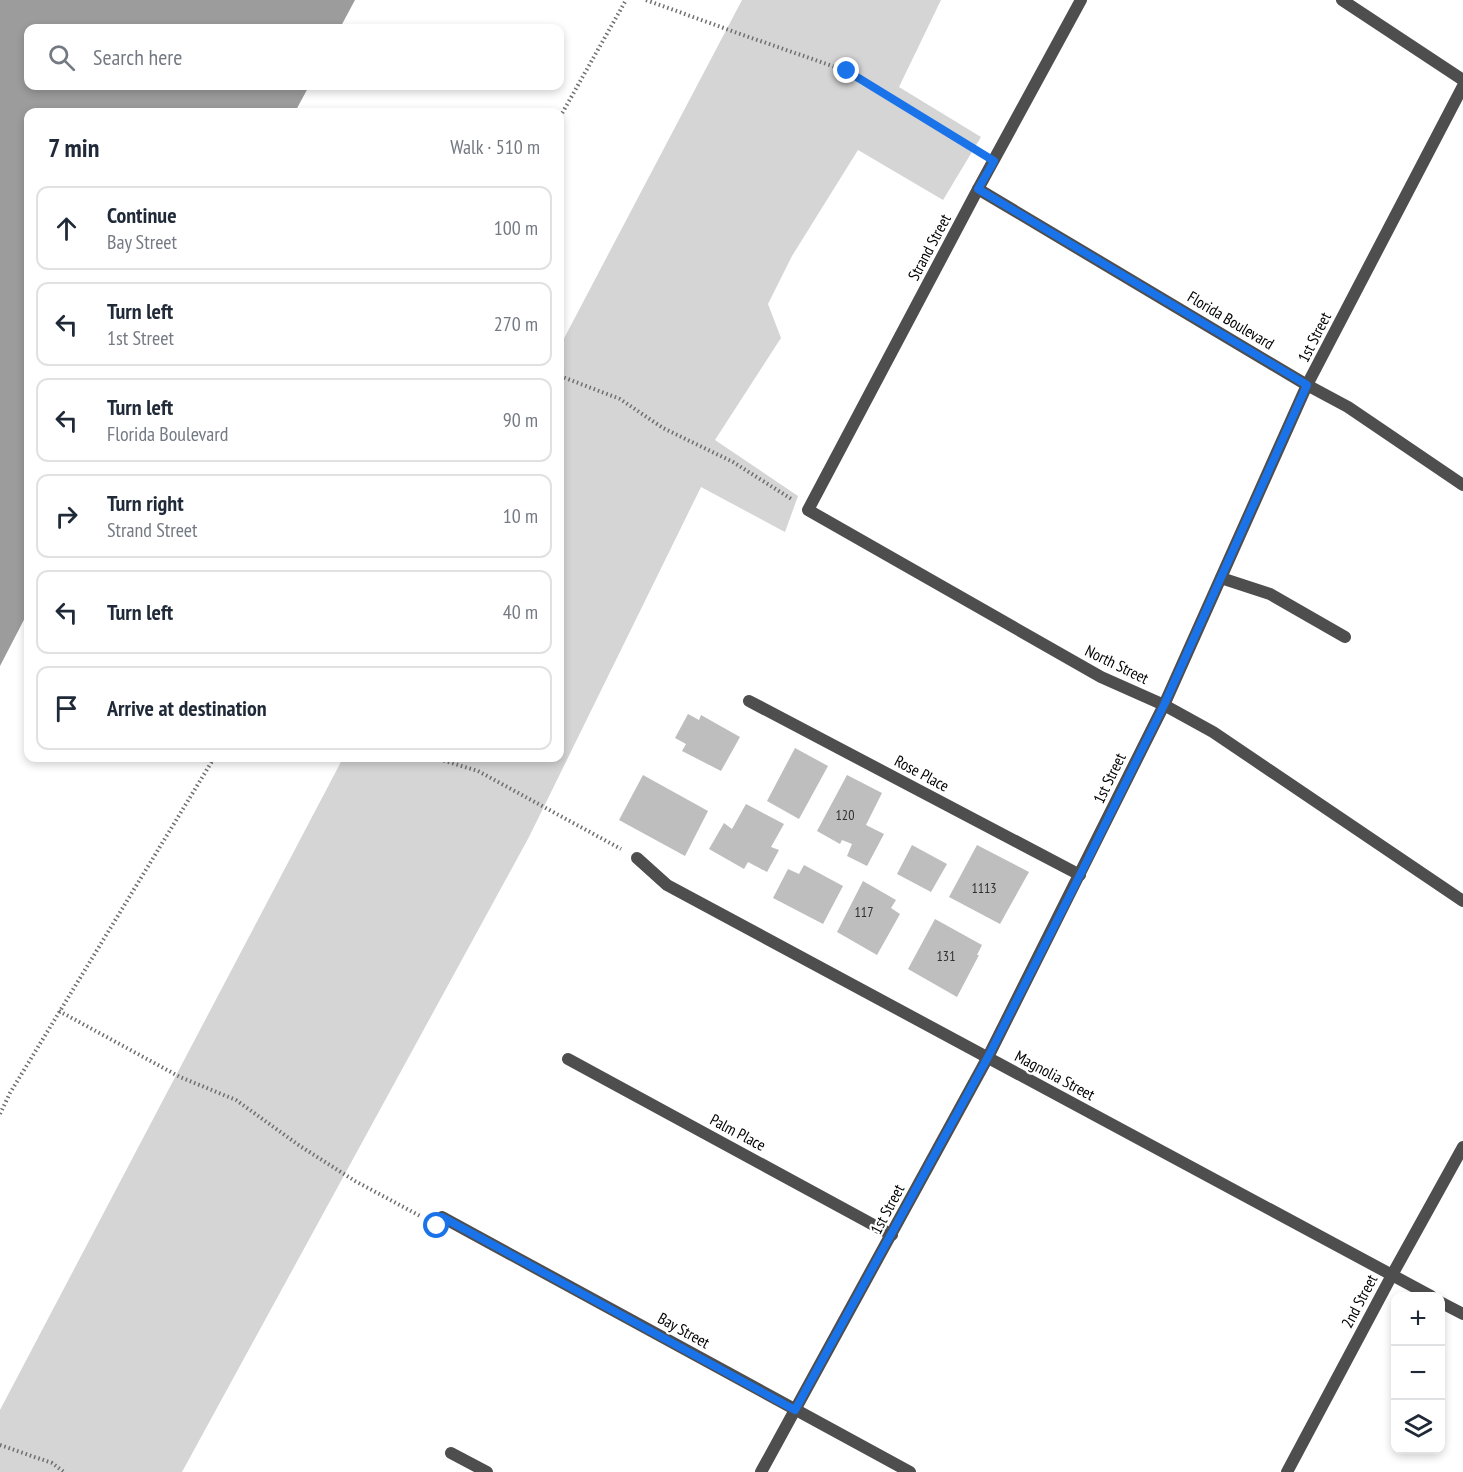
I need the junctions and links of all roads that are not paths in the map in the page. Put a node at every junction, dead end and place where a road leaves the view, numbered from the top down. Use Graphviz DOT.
graph roads {
  1 [pos="1082,0"];
  2 [pos="1342,0"];
  3 [pos="1463,80"];
  4 [pos="1463,86"];
  5 [pos="978,189"];
  6 [pos="1307,385"];
  7 [pos="1463,485"];
  8 [pos="808,510"];
  9 [pos="1221,578"];
  10 [pos="1345,637"];
  11 [pos="749,701"];
  12 [pos="1164,705"];
  13 [pos="637,858"];
  14 [pos="1080,875"];
  15 [pos="1463,901"];
  16 [pos="988,1057"];
  17 [pos="568,1059"];
  18 [pos="1463,1147"];
  19 [pos="442,1217"];
  20 [pos="892,1235"];
  21 [pos="1392,1275"];
  22 [pos="1424,1292"];
  23 [pos="1445,1305"];
  24 [pos="1463,1314"];
  25 [pos="795,1410"];
  26 [pos="450,1453"];
  27 [pos="486,1472"];
  28 [pos="761,1472"];
  29 [pos="910,1472"];
  30 [pos="1287,1472"];
  1 -- 5 [label="street, Strand Street"];
  2 -- 3 [label="street"];
  4 -- 6 [label="street, 1st Street"];
  5 -- 6 [label="street, Florida Boulevard"];
  5 -- 8 [label="street, Strand Street"];
  6 -- 7 [label="street, Florida Boulevard"];
  6 -- 9 [label="street, 1st Street"];
  8 -- 12 [label="street, North Street"];
  9 -- 10 [label="street"];
  9 -- 12 [label="street, 1st Street"];
  11 -- 14 [label="street, Rose Place"];
  12 -- 14 [label="street, 1st Street"];
  12 -- 15 [label="street, North Street"];
  13 -- 16 [label="street, Magnolia Street"];
  14 -- 16 [label="street, 1st Street"];
  16 -- 20 [label="street, 1st Street"];
  16 -- 21 [label="street, Magnolia Street"];
  17 -- 20 [label="street, Palm Place"];
  18 -- 21 [label="street, 2nd Street"];
  19 -- 25 [label="street, Bay Street"];
  20 -- 25 [label="street, 1st Street"];
  21 -- 22 [label="street, Magnolia Street"];
  21 -- 30 [label="street, 2nd Street"];
  23 -- 24 [label="street"];
  25 -- 28 [label="street, 1st Street"];
  25 -- 29 [label="street, Bay Street"];
  26 -- 27 [label="street"];
}
